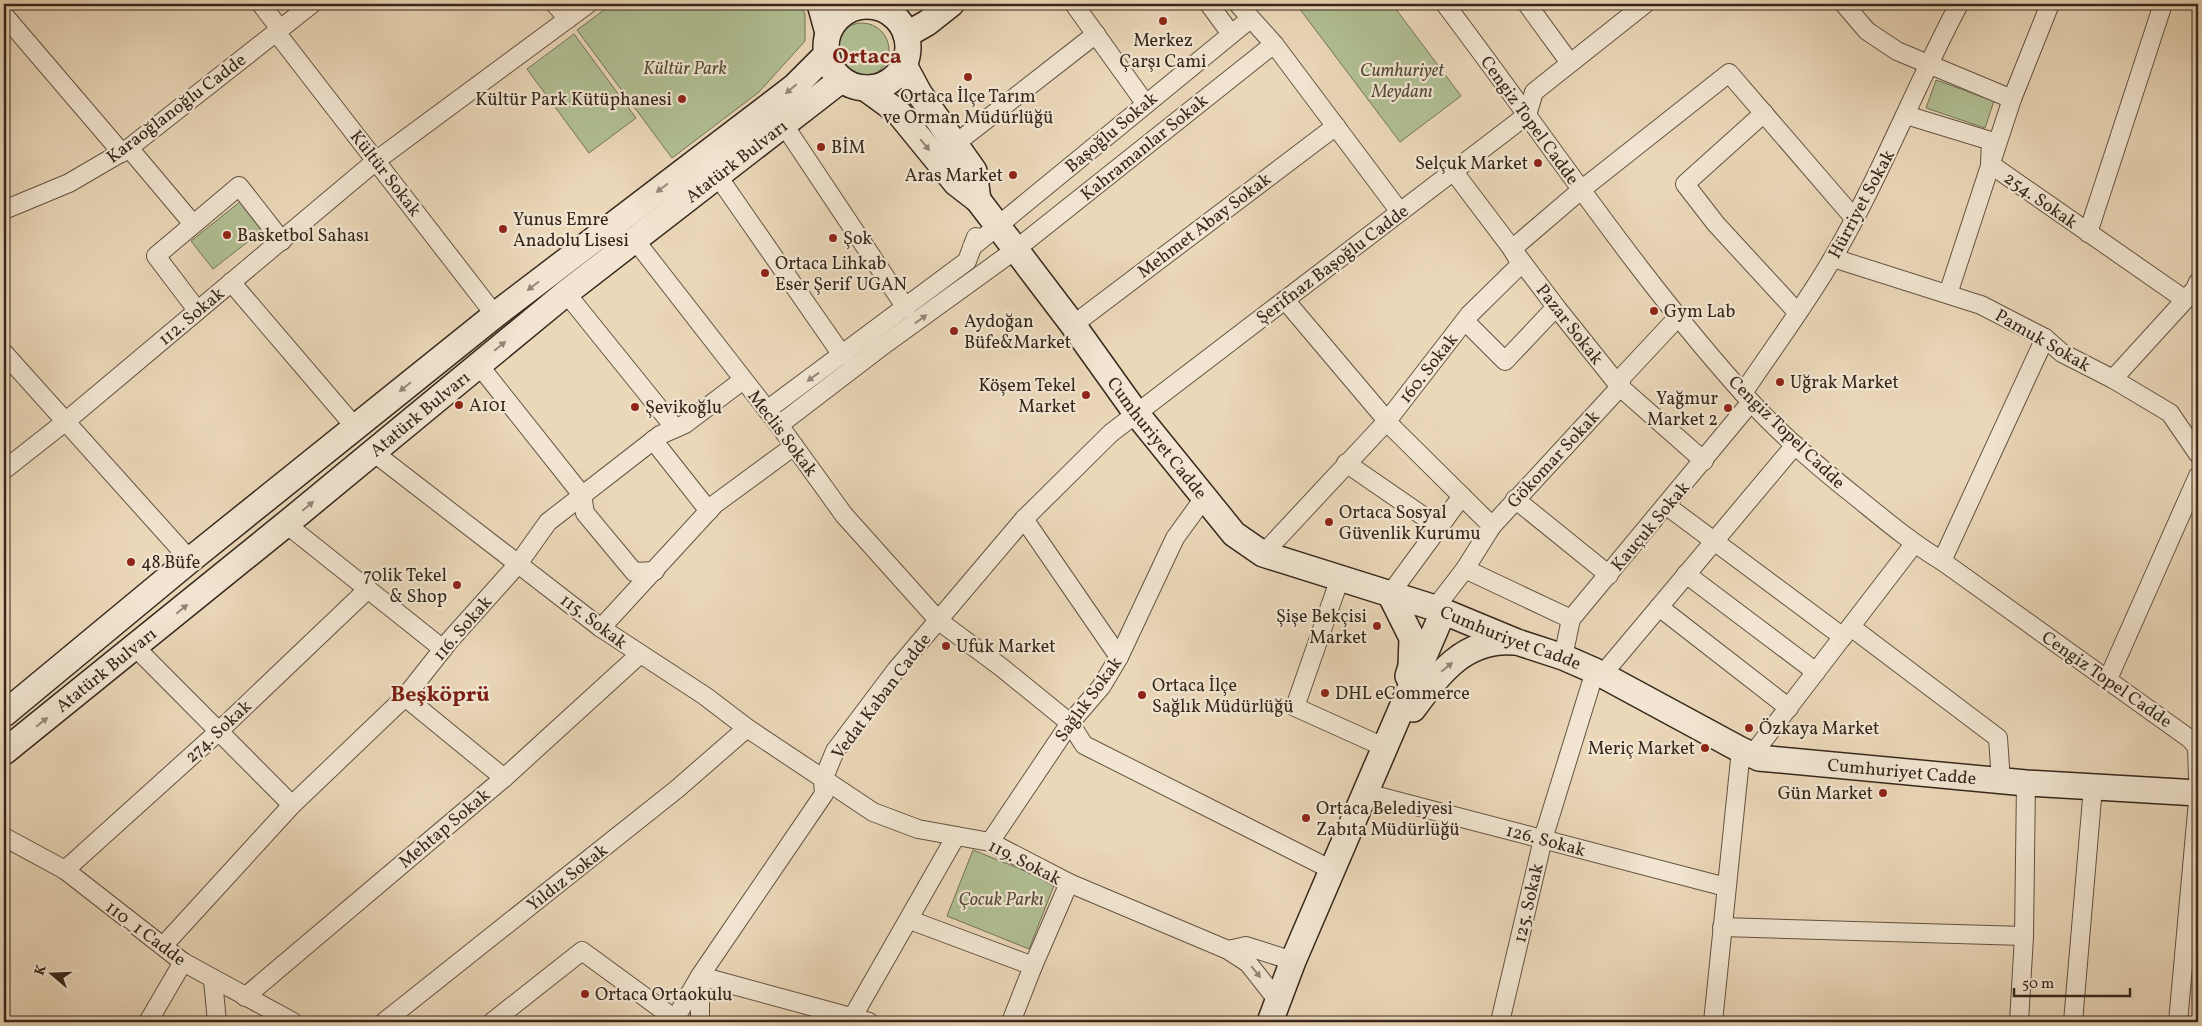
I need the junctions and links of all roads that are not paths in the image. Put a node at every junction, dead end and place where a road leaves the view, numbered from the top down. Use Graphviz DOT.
graph roads {
  1 [pos="261,4"];
  2 [pos="312,4"];
  3 [pos="555,4"];
  4 [pos="588,4"];
  5 [pos="820,4"];
  6 [pos="951,4"];
  7 [pos="1074,4"];
  8 [pos="1209,4"];
  9 [pos="1238,4"];
  10 [pos="1447,4"];
  11 [pos="1527,4"];
  12 [pos="1645,4"];
  13 [pos="1844,4"];
  14 [pos="2050,4"];
  15 [pos="2163,4"];
  16 [pos="862,5"];
  17 [pos="1955,6"];
  18 [pos="898,7"];
  19 [pos="4,15"];
  20 [pos="568,19"];
  21 [pos="1250,19"];
  22 [pos="278,31"];
  23 [pos="1096,34"];
  24 [pos="1231,34"];
  25 [pos="906,35"];
  26 [pos="827,44"];
  27 [pos="1274,44"];
  28 [pos="1570,63"];
  29 [pos="904,65"];
  30 [pos="1928,65"];
  31 [pos="841,80"];
  32 [pos="865,88"];
  33 [pos="2012,99"];
  34 [pos="1145,103"];
  35 [pos="1764,113"];
  36 [pos="1527,115"];
  37 [pos="1906,115"];
  38 [pos="784,125"];
  39 [pos="1336,126"];
  40 [pos="955,144"];
  41 [pos="126,151"];
  42 [pos="377,160"];
  43 [pos="1990,164"];
  44 [pos="1454,172"];
  45 [pos="717,175"];
  46 [pos="1581,190"];
  47 [pos="978,200"];
  48 [pos="5,206"];
  49 [pos="1400,212"];
  50 [pos="1854,218"];
  51 [pos="194,224"];
  52 [pos="997,227"];
  53 [pos="2088,233"];
  54 [pos="635,240"];
  55 [pos="282,241"];
  56 [pos="972,247"];
  57 [pos="1512,249"];
  58 [pos="1015,250"];
  59 [pos="1833,258"];
  60 [pos="231,282"];
  61 [pos="2194,291"];
  62 [pos="566,293"];
  63 [pos="1948,294"];
  64 [pos="1285,300"];
  65 [pos="1556,307"];
  66 [pos="906,308"];
  67 [pos="197,310"];
  68 [pos="1797,312"];
  69 [pos="495,315"];
  70 [pos="1678,317"];
  71 [pos="1465,320"];
  72 [pos="1073,325"];
  73 [pos="2045,338"];
  74 [pos="4,353"];
  75 [pos="842,355"];
  76 [pos="478,364"];
  77 [pos="2112,379"];
  78 [pos="743,380"];
  79 [pos="1620,387"];
  80 [pos="1747,398"];
  81 [pos="767,410"];
  82 [pos="1136,413"];
  83 [pos="1387,421"];
  84 [pos="65,422"];
  85 [pos="779,425"];
  86 [pos="355,427"];
  87 [pos="675,428"];
  88 [pos="653,440"];
  89 [pos="1795,444"];
  90 [pos="794,446"];
  91 [pos="373,452"];
  92 [pos="2198,454"];
  93 [pos="1704,461"];
  94 [pos="1346,463"];
  95 [pos="4,470"];
  96 [pos="2198,476"];
  97 [pos="582,496"];
  98 [pos="1462,496"];
  99 [pos="1204,498"];
  100 [pos="1515,500"];
  101 [pos="1667,506"];
  102 [pos="709,510"];
  103 [pos="1024,518"];
  104 [pos="286,524"];
  105 [pos="1492,526"];
  106 [pos="1438,527"];
  107 [pos="1714,541"];
  108 [pos="1914,544"];
  109 [pos="1263,554"];
  110 [pos="190,560"];
  111 [pos="1942,561"];
  112 [pos="518,564"];
  113 [pos="1465,569"];
  114 [pos="655,571"];
  115 [pos="1686,574"];
  116 [pos="1609,575"];
  117 [pos="1340,578"];
  118 [pos="368,589"];
  119 [pos="1390,594"];
  120 [pos="1659,607"];
  121 [pos="1439,610"];
  122 [pos="1571,620"];
  123 [pos="939,621"];
  124 [pos="601,628"];
  125 [pos="1847,632"];
  126 [pos="1517,642"];
  127 [pos="135,647"];
  128 [pos="443,649"];
  129 [pos="639,655"];
  130 [pos="1119,657"];
  131 [pos="1563,657"];
  132 [pos="1816,672"];
  133 [pos="1598,673"];
  134 [pos="2108,679"];
  135 [pos="404,698"];
  136 [pos="1789,708"];
  137 [pos="4,714"];
  138 [pos="1070,723"];
  139 [pos="747,728"];
  140 [pos="218,732"];
  141 [pos="2197,747"];
  142 [pos="1386,748"];
  143 [pos="4,752"];
  144 [pos="1746,753"];
  145 [pos="504,778"];
  146 [pos="2198,778"];
  147 [pos="823,780"];
  148 [pos="2001,781"];
  149 [pos="2026,784"];
  150 [pos="2093,787"];
  151 [pos="1366,793"];
  152 [pos="2198,793"];
  153 [pos="2198,801"];
  154 [pos="292,806"];
  155 [pos="956,836"];
  156 [pos="4,837"];
  157 [pos="1543,839"];
  158 [pos="990,842"];
  159 [pos="65,870"];
  160 [pos="1332,870"];
  161 [pos="1069,884"];
  162 [pos="1726,887"];
  163 [pos="910,920"];
  164 [pos="1722,927"];
  165 [pos="2024,936"];
  166 [pos="162,946"];
  167 [pos="1228,950"];
  168 [pos="1293,961"];
  169 [pos="183,962"];
  170 [pos="1032,966"];
  171 [pos="700,976"];
  172 [pos="213,980"];
  173 [pos="245,997"];
  174 [pos="1274,1012"];
  175 [pos="860,1020"];
  176 [pos="148,1022"];
  177 [pos="217,1022"];
  178 [pos="293,1022"];
  179 [pos="384,1022"];
  180 [pos="492,1022"];
  181 [pos="700,1022"];
  182 [pos="1011,1022"];
  183 [pos="1500,1022"];
  184 [pos="1713,1022"];
  185 [pos="2019,1022"];
  186 [pos="2073,1022"];
  187 [pos="2178,1022"];
  1 -- 22 [label="street, Kültür Sokak"];
  2 -- 22 [label="street, Karaoğlanoğlu Cadde"];
  3 -- 20 [label="street"];
  4 -- 20 [label="street, 112. Sokak"];
  5 -- 26 [label="street"];
  6 -- 25 [label="street"];
  7 -- 23 [label="street"];
  8 -- 24 [label="street"];
  9 -- 21 [label="street"];
  10 -- 36 [label="street, Cengiz Topel Cadde"];
  11 -- 28 [label="street"];
  12 -- 28 [label="street"];
  13 -- 30 [label="street"];
  14 -- 33 [label="street"];
  15 -- 53 [label="street"];
  16 -- 18 [label="street"];
  16 -- 26 [label="street"];
  17 -- 30 [label="street, Hürriyet Sokak"];
  18 -- 25 [label="street"];
  19 -- 41 [label="street"];
  20 -- 42 [label="street, 112. Sokak"];
  21 -- 24 [label="street, Başoğlu Sokak"];
  21 -- 27 [label="street"];
  22 -- 41 [label="street, Karaoğlanoğlu Cadde"];
  22 -- 42 [label="street, Kültür Sokak"];
  23 -- 34 [label="street"];
  23 -- 40 [label="street"];
  24 -- 34 [label="street, Başoğlu Sokak"];
  25 -- 29 [label="street"];
  26 -- 31 [label="street"];
  26 -- 69 [label="street, Atatürk Bulvarı, one-way"];
  27 -- 39 [label="street"];
  27 -- 58 [label="street, Kahramanlar Sokak"];
  28 -- 36 [label="street"];
  29 -- 32 [label="street"];
  29 -- 40 [label="street, Cumhuriyet Cadde"];
  30 -- 33 [label="street"];
  30 -- 37 [label="street, Hürriyet Sokak"];
  31 -- 32 [label="street"];
  31 -- 38 [label="street, Atatürk Bulvarı"];
  32 -- 47 [label="street, Cumhuriyet Cadde, one-way"];
  33 -- 43 [label="street"];
  34 -- 52 [label="street, Başoğlu Sokak"];
  35 -- 46 [label="street"];
  35 -- 50 [label="street"];
  35 -- 68 [label="street"];
  36 -- 44 [label="street, Şerifnaz Başoğlu Cadde"];
  36 -- 46 [label="street, Cengiz Topel Cadde"];
  37 -- 43 [label="street, 254. Sokak"];
  37 -- 50 [label="street, Hürriyet Sokak"];
  38 -- 45 [label="street, Atatürk Bulvarı"];
  38 -- 66 [label="street"];
  39 -- 49 [label="street"];
  39 -- 72 [label="street, Mehmet Abay Sokak"];
  40 -- 47 [label="street, Cumhuriyet Cadde"];
  41 -- 48 [label="street, Karaoğlanoğlu Cadde"];
  41 -- 51 [label="street"];
  42 -- 55 [label="street, 112. Sokak"];
  42 -- 69 [label="street, Kültür Sokak"];
  43 -- 53 [label="street, 254. Sokak"];
  43 -- 63 [label="street"];
  44 -- 49 [label="street, Şerifnaz Başoğlu Cadde"];
  44 -- 57 [label="street, Pazar Sokak"];
  45 -- 54 [label="street, Atatürk Bulvarı"];
  45 -- 75 [label="street"];
  46 -- 57 [label="street"];
  46 -- 70 [label="street, Cengiz Topel Cadde"];
  47 -- 52 [label="street, Cumhuriyet Cadde"];
  47 -- 56 [label="street"];
  49 -- 64 [label="street, Şerifnaz Başoğlu Cadde"];
  50 -- 59 [label="street, Hürriyet Sokak"];
  51 -- 55 [label="street"];
  51 -- 67 [label="street"];
  52 -- 56 [label="street, Başoğlu Sokak"];
  52 -- 58 [label="street, Cumhuriyet Cadde"];
  53 -- 61 [label="street, 254. Sokak"];
  54 -- 62 [label="street, Atatürk Bulvarı"];
  54 -- 78 [label="street, Meclis Sokak"];
  55 -- 60 [label="street, 112. Sokak"];
  56 -- 66 [label="street"];
  57 -- 65 [label="street, Pazar Sokak"];
  57 -- 71 [label="street, 160. Sokak"];
  58 -- 72 [label="street, Cumhuriyet Cadde"];
  85 -- 58 [label="street, Kahramanlar Sokak, one-way"];
  59 -- 63 [label="street, Pamuk Sokak"];
  59 -- 68 [label="street, Hürriyet Sokak"];
  60 -- 67 [label="street, 112. Sokak"];
  60 -- 86 [label="street"];
  61 -- 77 [label="street"];
  76 -- 62 [label="street, Atatürk Bulvarı, one-way"];
  62 -- 87 [label="street"];
  63 -- 73 [label="street, Pamuk Sokak"];
  64 -- 82 [label="street, Şerifnaz Başoğlu Cadde"];
  64 -- 83 [label="street"];
  65 -- 71 [label="street"];
  65 -- 79 [label="street, Pazar Sokak"];
  66 -- 75 [label="street"];
  67 -- 84 [label="street, 112. Sokak"];
  68 -- 80 [label="street, Hürriyet Sokak"];
  69 -- 86 [label="street, Atatürk Bulvarı, one-way"];
  70 -- 79 [label="street, Gökomar Sokak"];
  70 -- 80 [label="street, Cengiz Topel Cadde"];
  71 -- 83 [label="street, 160. Sokak"];
  72 -- 82 [label="street, Cumhuriyet Cadde"];
  73 -- 77 [label="street, Pamuk Sokak"];
  73 -- 111 [label="street"];
  74 -- 84 [label="street"];
  75 -- 81 [label="street, one-way"];
  76 -- 91 [label="street, Atatürk Bulvarı"];
  76 -- 97 [label="street"];
  77 -- 92 [label="street, Pamuk Sokak"];
  78 -- 81 [label="street, Meclis Sokak"];
  78 -- 87 [label="street, 116. Sokak"];
  79 -- 93 [label="street, Pazar Sokak"];
  79 -- 100 [label="street, Gökomar Sokak"];
  80 -- 89 [label="street, Cengiz Topel Cadde"];
  80 -- 93 [label="street, Kauçuk Sokak"];
  81 -- 85 [label="street, Meclis Sokak"];
  82 -- 99 [label="street, Cumhuriyet Cadde"];
  82 -- 103 [label="street, Vedat Kaban Cadde"];
  83 -- 94 [label="street, 160. Sokak"];
  83 -- 98 [label="street"];
  84 -- 95 [label="street, 112. Sokak"];
  84 -- 110 [label="street"];
  85 -- 90 [label="street, Meclis Sokak"];
  86 -- 110 [label="street, Atatürk Bulvarı"];
  87 -- 88 [label="street, 116. Sokak"];
  88 -- 97 [label="street, 116. Sokak"];
  88 -- 102 [label="street"];
  89 -- 107 [label="street"];
  89 -- 108 [label="street, Cengiz Topel Cadde"];
  90 -- 102 [label="street"];
  90 -- 123 [label="street, Meclis Sokak"];
  104 -- 91 [label="street, Atatürk Bulvarı, one-way"];
  91 -- 112 [label="street, 115. Sokak"];
  93 -- 101 [label="street, Kauçuk Sokak"];
  94 -- 106 [label="street"];
  94 -- 109 [label="street, 160. Sokak"];
  96 -- 134 [label="street"];
  97 -- 112 [label="street, 116. Sokak"];
  97 -- 114 [label="street"];
  98 -- 105 [label="street"];
  98 -- 106 [label="street"];
  99 -- 109 [label="street, Cumhuriyet Cadde"];
  99 -- 130 [label="street, Sağlık Sokak"];
  100 -- 105 [label="street, Gökomar Sokak"];
  100 -- 116 [label="street"];
  101 -- 107 [label="street"];
  101 -- 116 [label="street, Kauçuk Sokak"];
  102 -- 114 [label="street"];
  103 -- 123 [label="street, Vedat Kaban Cadde"];
  103 -- 130 [label="street"];
  104 -- 118 [label="street"];
  127 -- 104 [label="street, Atatürk Bulvarı, one-way"];
  105 -- 113 [label="street, Gökomar Sokak"];
  106 -- 119 [label="street"];
  107 -- 115 [label="street"];
  107 -- 125 [label="street"];
  108 -- 111 [label="street, Cengiz Topel Cadde"];
  108 -- 125 [label="street"];
  109 -- 117 [label="street, Cumhuriyet Cadde"];
  110 -- 137 [label="street, Atatürk Bulvarı"];
  111 -- 134 [label="street, Cengiz Topel Cadde"];
  112 -- 124 [label="street, 115. Sokak"];
  112 -- 128 [label="street, 116. Sokak"];
  113 -- 121 [label="street, Gökomar Sokak"];
  113 -- 122 [label="street"];
  114 -- 124 [label="street"];
  115 -- 120 [label="street"];
  115 -- 132 [label="street"];
  116 -- 122 [label="street, Kauçuk Sokak"];
  117 -- 119 [label="street, Cumhuriyet Cadde"];
  117 -- 142 [label="street"];
  118 -- 128 [label="street"];
  118 -- 140 [label="street, 274. Sokak"];
  119 -- 121 [label="street, Cumhuriyet Cadde"];
  119 -- 142 [label="street"];
  120 -- 133 [label="street"];
  120 -- 136 [label="street"];
  121 -- 126 [label="street, Cumhuriyet Cadde"];
  121 -- 142 [label="street"];
  122 -- 131 [label="street, Kauçuk Sokak"];
  123 -- 138 [label="street, Meclis Sokak"];
  123 -- 147 [label="street, Vedat Kaban Cadde"];
  124 -- 129 [label="street, 115. Sokak"];
  125 -- 132 [label="street"];
  125 -- 148 [label="street"];
  126 -- 131 [label="street, Cumhuriyet Cadde"];
  142 -- 126 [label="street, one-way"];
  127 -- 140 [label="street"];
  143 -- 127 [label="street, Atatürk Bulvarı, one-way"];
  128 -- 135 [label="street, 116. Sokak"];
  129 -- 139 [label="street, 115. Sokak"];
  129 -- 145 [label="street, Mehtap Sokak"];
  130 -- 138 [label="street, Sağlık Sokak"];
  131 -- 133 [label="street, Cumhuriyet Cadde"];
  132 -- 136 [label="street"];
  133 -- 144 [label="street, Cumhuriyet Cadde"];
  133 -- 157 [label="street, 125. Sokak"];
  134 -- 141 [label="street, Cengiz Topel Cadde"];
  135 -- 145 [label="street"];
  135 -- 154 [label="street, 116. Sokak"];
  136 -- 144 [label="street"];
  138 -- 158 [label="street, Sağlık Sokak"];
  138 -- 160 [label="street, Meclis Sokak"];
  139 -- 147 [label="street, 115. Sokak"];
  139 -- 179 [label="street, Yıldız Sokak"];
  140 -- 154 [label="street"];
  140 -- 159 [label="street, 274. Sokak"];
  141 -- 146 [label="street, Cengiz Topel Cadde"];
  142 -- 151 [label="street"];
  144 -- 148 [label="street, Cumhuriyet Cadde"];
  144 -- 162 [label="street"];
  145 -- 173 [label="street, Mehtap Sokak"];
  147 -- 155 [label="street, 119. Sokak"];
  147 -- 171 [label="street, Vedat Kaban Cadde"];
  148 -- 149 [label="street, Cumhuriyet Cadde"];
  149 -- 150 [label="street, Cumhuriyet Cadde"];
  149 -- 165 [label="street"];
  150 -- 152 [label="street, Cumhuriyet Cadde"];
  150 -- 186 [label="street"];
  151 -- 157 [label="street, 126. Sokak"];
  151 -- 160 [label="street"];
  153 -- 187 [label="street"];
  154 -- 166 [label="street, 116. Sokak"];
  155 -- 158 [label="street, 119. Sokak"];
  155 -- 163 [label="street"];
  156 -- 159 [label="street, 110_1 Cadde"];
  157 -- 162 [label="street, 126. Sokak"];
  157 -- 183 [label="street, 125. Sokak"];
  158 -- 161 [label="street, 119. Sokak"];
  159 -- 166 [label="street, 110_1 Cadde"];
  160 -- 168 [label="street"];
  161 -- 167 [label="street, 119. Sokak"];
  161 -- 170 [label="street"];
  162 -- 164 [label="street"];
  163 -- 170 [label="street"];
  163 -- 175 [label="street"];
  164 -- 165 [label="street"];
  164 -- 184 [label="street"];
  165 -- 185 [label="street"];
  166 -- 169 [label="street, 110_1 Cadde"];
  167 -- 168 [label="street"];
  167 -- 174 [label="street, 119. Sokak, one-way"];
  168 -- 174 [label="street"];
  169 -- 172 [label="street, 110_1 Cadde"];
  169 -- 176 [label="street"];
  170 -- 182 [label="street"];
  171 -- 175 [label="street"];
  171 -- 180 [label="street, Vedat Kaban Cadde"];
  171 -- 181 [label="street"];
  172 -- 173 [label="street, 110_1 Cadde"];
  172 -- 177 [label="street"];
  173 -- 178 [label="street, 110_1 Cadde"];
}
